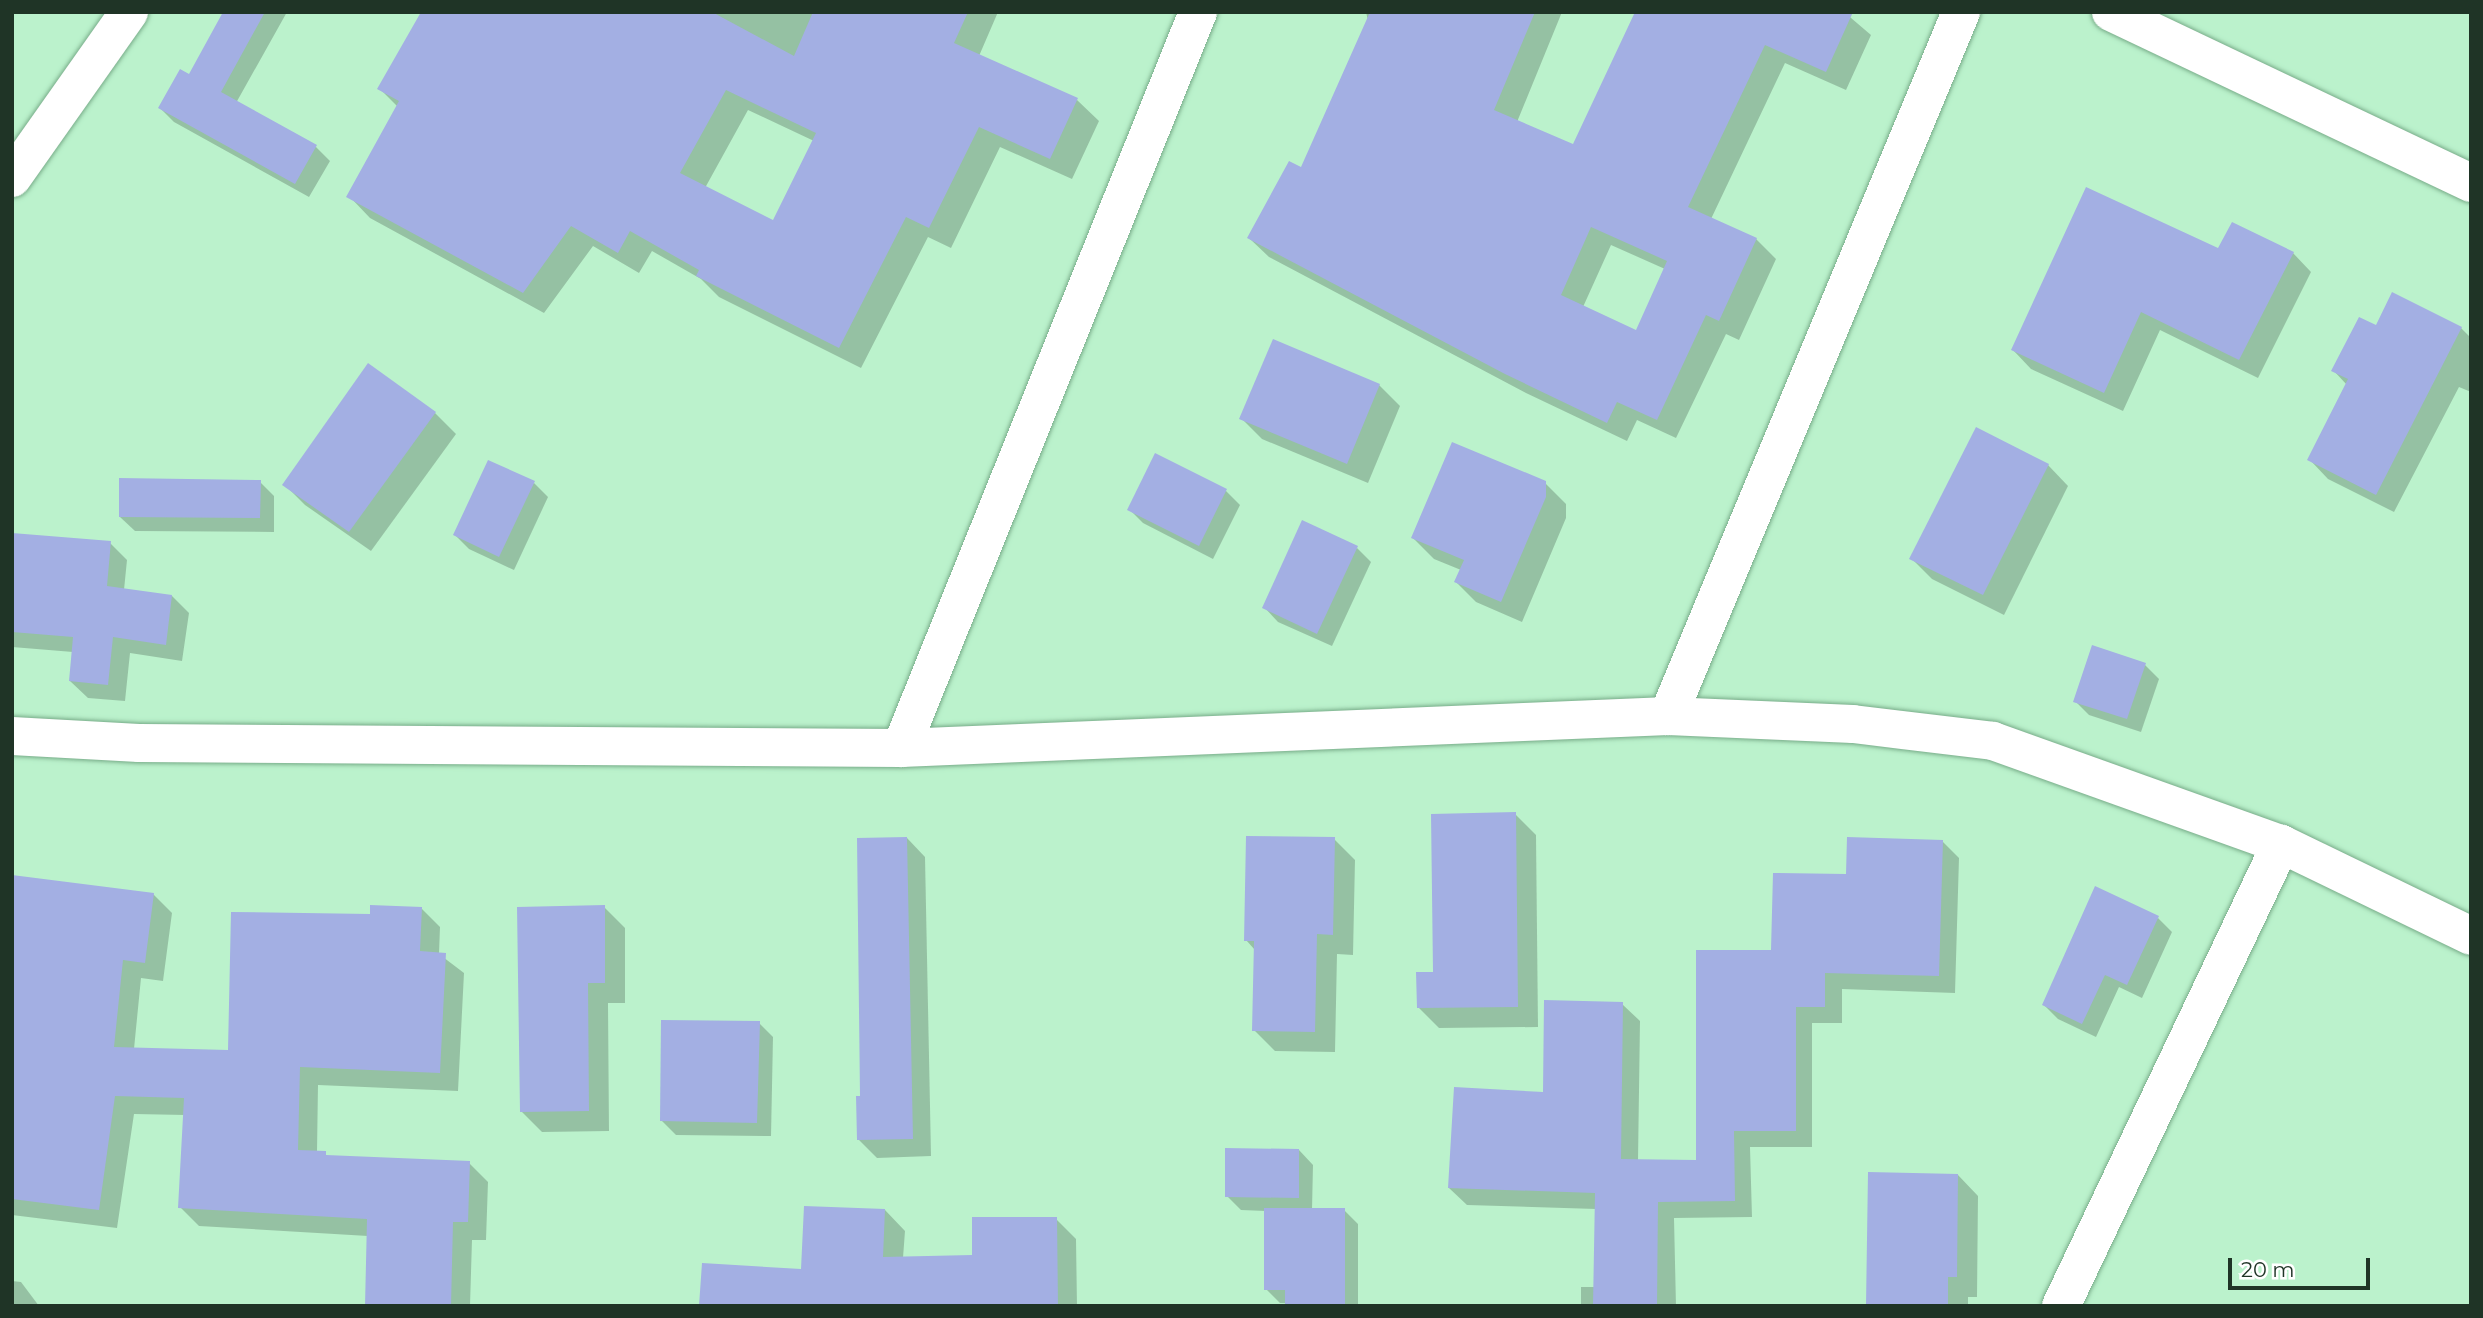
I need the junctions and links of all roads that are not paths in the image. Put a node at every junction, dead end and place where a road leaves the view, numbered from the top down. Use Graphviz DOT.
graph roads {
  1 [pos="129,12"];
  2 [pos="1198,12"];
  3 [pos="1961,12"];
  4 [pos="2111,12"];
  5 [pos="12,178"];
  6 [pos="2471,183"];
  7 [pos="1668,716"];
  8 [pos="12,736"];
  9 [pos="901,748"];
  10 [pos="2281,844"];
  11 [pos="2471,936"];
  12 [pos="2061,1306"];
  1 -- 5 [label="street"];
  2 -- 9 [label="street"];
  3 -- 7 [label="street"];
  4 -- 6 [label="street"];
  7 -- 9 [label="street"];
  7 -- 10 [label="street"];
  8 -- 9 [label="street"];
  10 -- 11 [label="street"];
  10 -- 12 [label="street"];
}
